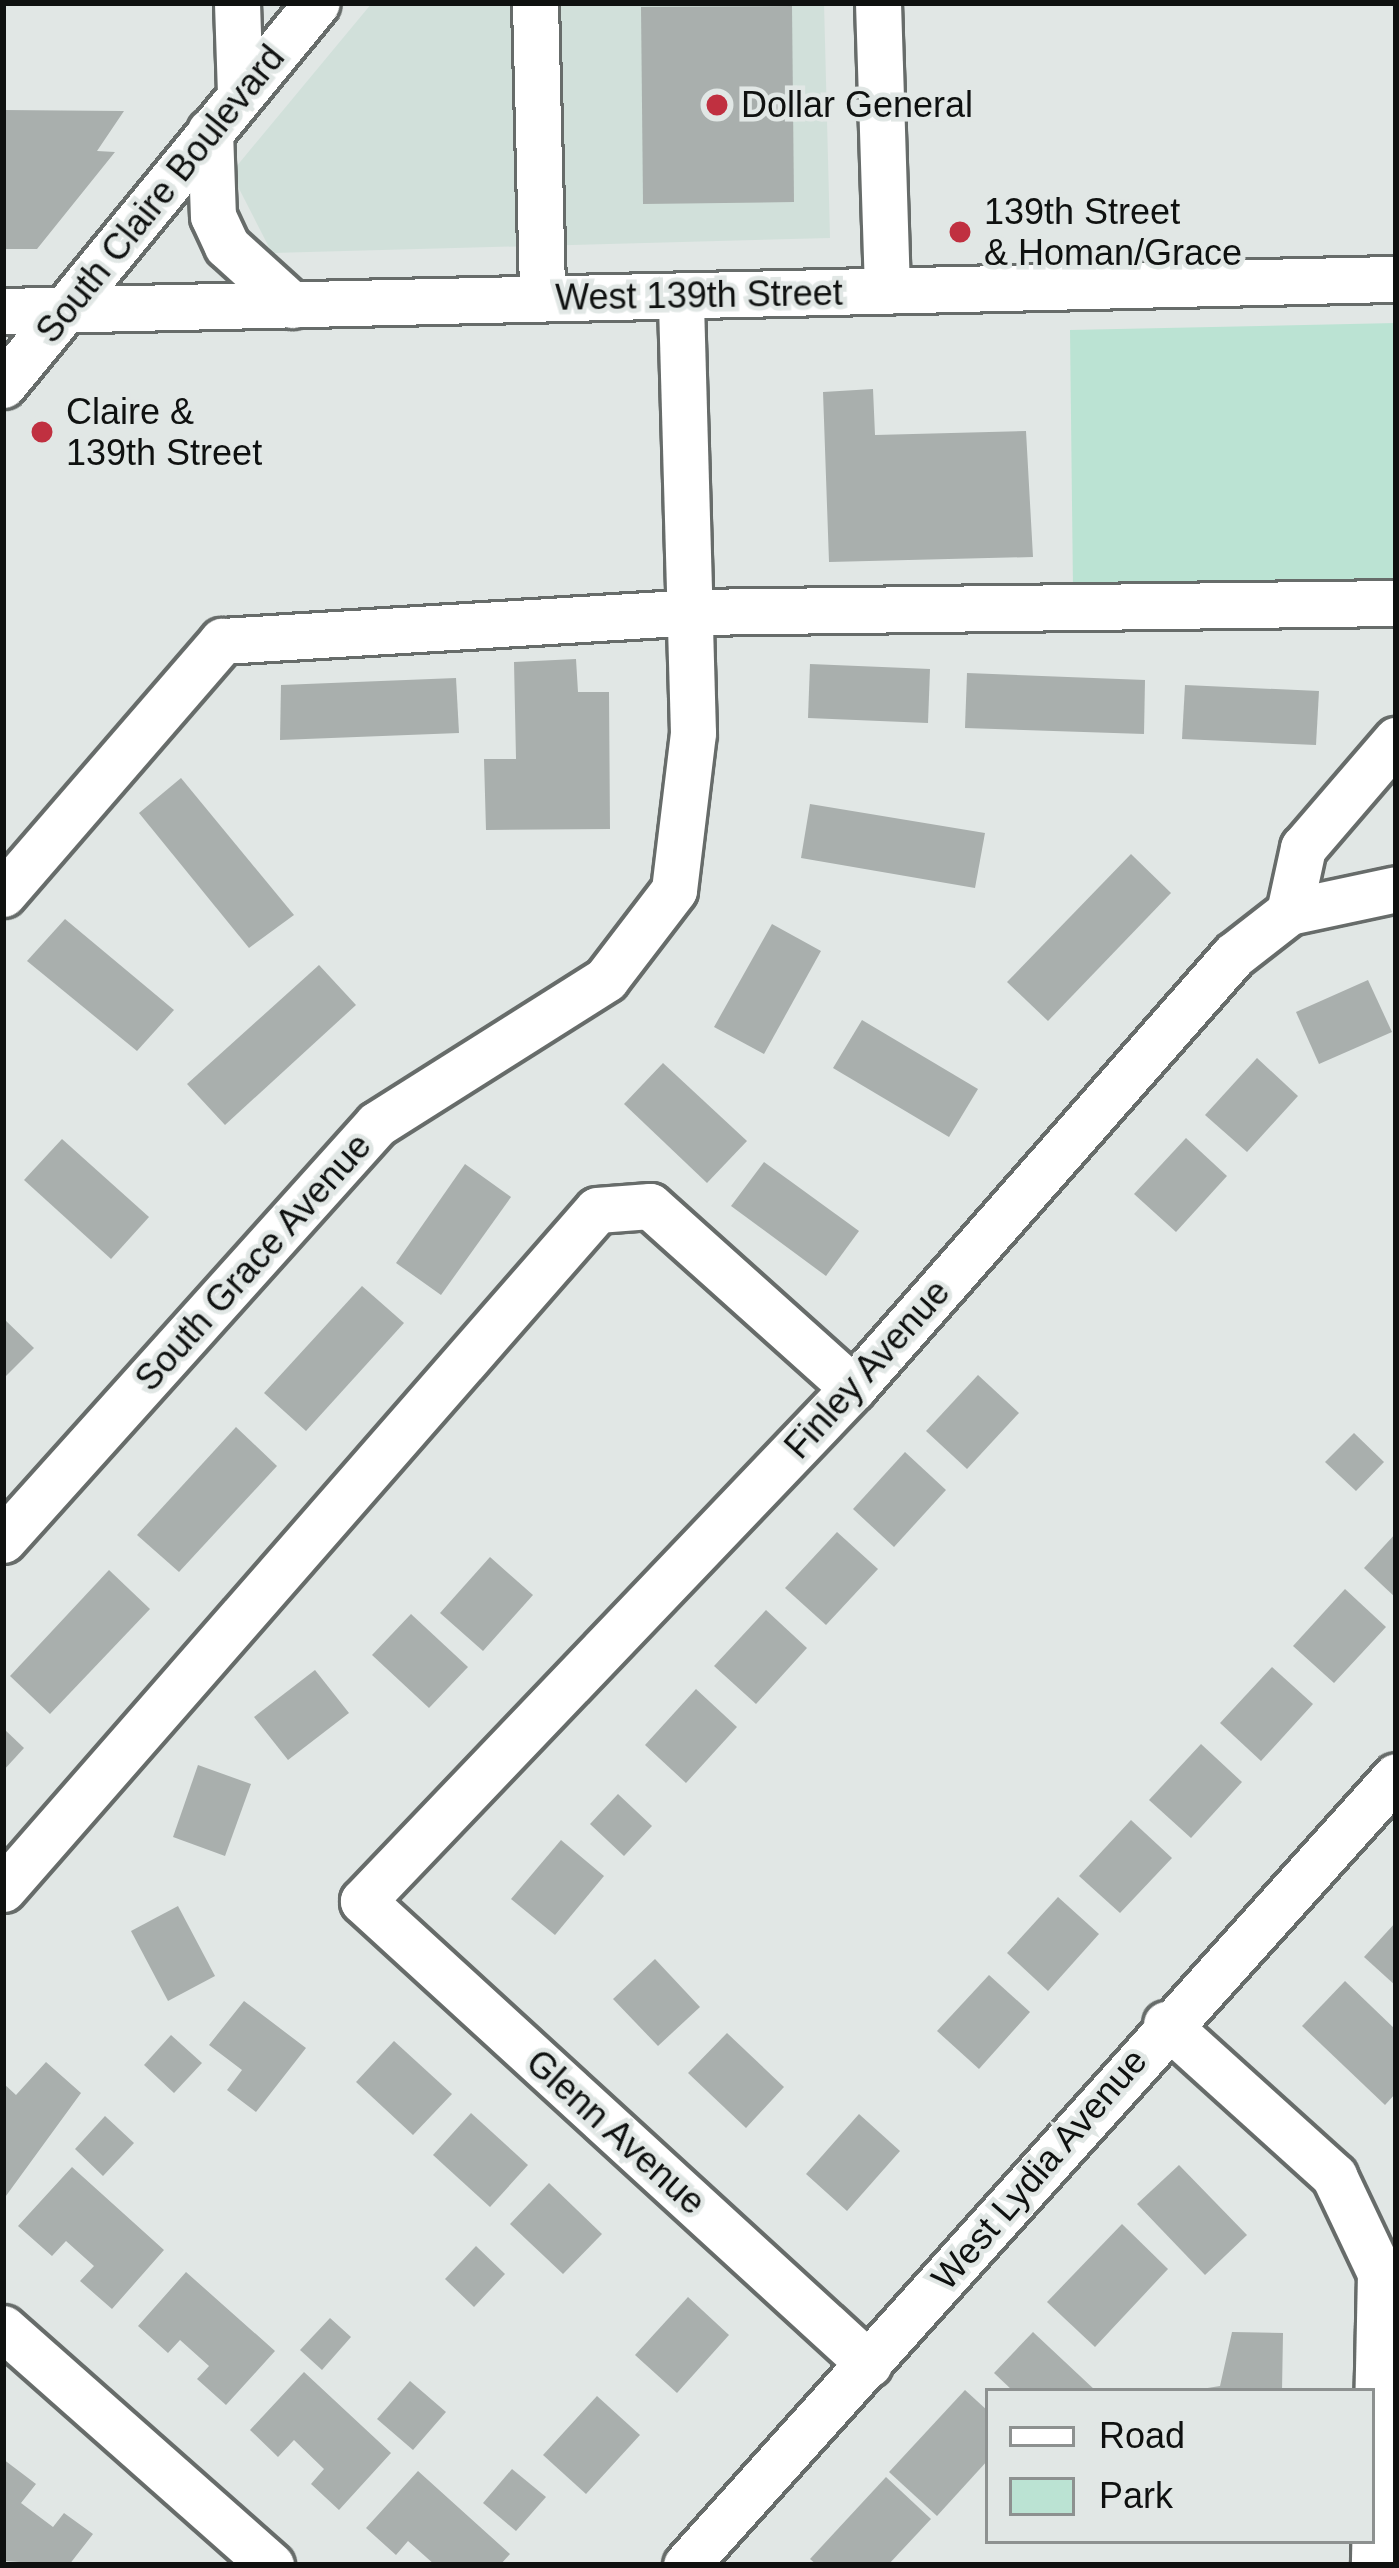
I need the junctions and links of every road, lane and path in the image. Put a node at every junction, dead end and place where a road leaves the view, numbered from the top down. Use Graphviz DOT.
graph roads {
  1 [pos="237,3"];
  2 [pos="316,3"];
  3 [pos="535,3"];
  4 [pos="878,3"];
  5 [pos="240,95"];
  6 [pos="210,131"];
  7 [pos="1396,279"];
  8 [pos="887,291"];
  9 [pos="681,296"];
  10 [pos="542,298"];
  11 [pos="292,304"];
  12 [pos="65,310"];
  13 [pos="3,311"];
  14 [pos="3,385"];
  15 [pos="1396,603"];
  16 [pos="690,612"];
  17 [pos="1396,740"];
  18 [pos="1396,889"];
  19 [pos="3,894"];
  20 [pos="1289,912"];
  21 [pos="854,1388"];
  22 [pos="3,1540"];
  23 [pos="1396,1776"];
  24 [pos="3,1889"];
  25 [pos="363,1901"];
  26 [pos="1166,2024"];
  27 [pos="3,2328"];
  28 [pos="868,2364"];
  29 [pos="1375,2516"];
  30 [pos="272,2565"];
  31 [pos="686,2565"];
  1 -- 5 [label="street"];
  2 -- 5 [label="street, South Claire Boulevard"];
  3 -- 10 [label="street"];
  4 -- 8 [label="street"];
  5 -- 6 [label="street, South Claire Boulevard"];
  6 -- 11 [label="street"];
  6 -- 12 [label="street, South Claire Boulevard"];
  7 -- 8 [label="street, West 139th Street"];
  8 -- 9 [label="street, West 139th Street"];
  9 -- 10 [label="street, West 139th Street"];
  9 -- 16 [label="street, South Grace Avenue"];
  10 -- 11 [label="street, West 139th Street"];
  11 -- 12 [label="street, West 139th Street"];
  12 -- 13 [label="street, West 139th Street"];
  12 -- 14 [label="street, South Claire Boulevard"];
  15 -- 16 [label="street"];
  16 -- 19 [label="street"];
  16 -- 22 [label="street, South Grace Avenue"];
  17 -- 20 [label="street"];
  18 -- 20 [label="street, Finley Avenue"];
  20 -- 21 [label="street, Finley Avenue"];
  21 -- 24 [label="street"];
  21 -- 25 [label="street, Finley Avenue"];
  23 -- 26 [label="street, West Lydia Avenue"];
  25 -- 28 [label="street, Glenn Avenue"];
  26 -- 28 [label="street, West Lydia Avenue"];
  26 -- 29 [label="street"];
  27 -- 30 [label="street"];
  28 -- 31 [label="street, West Lydia Avenue"];
}
